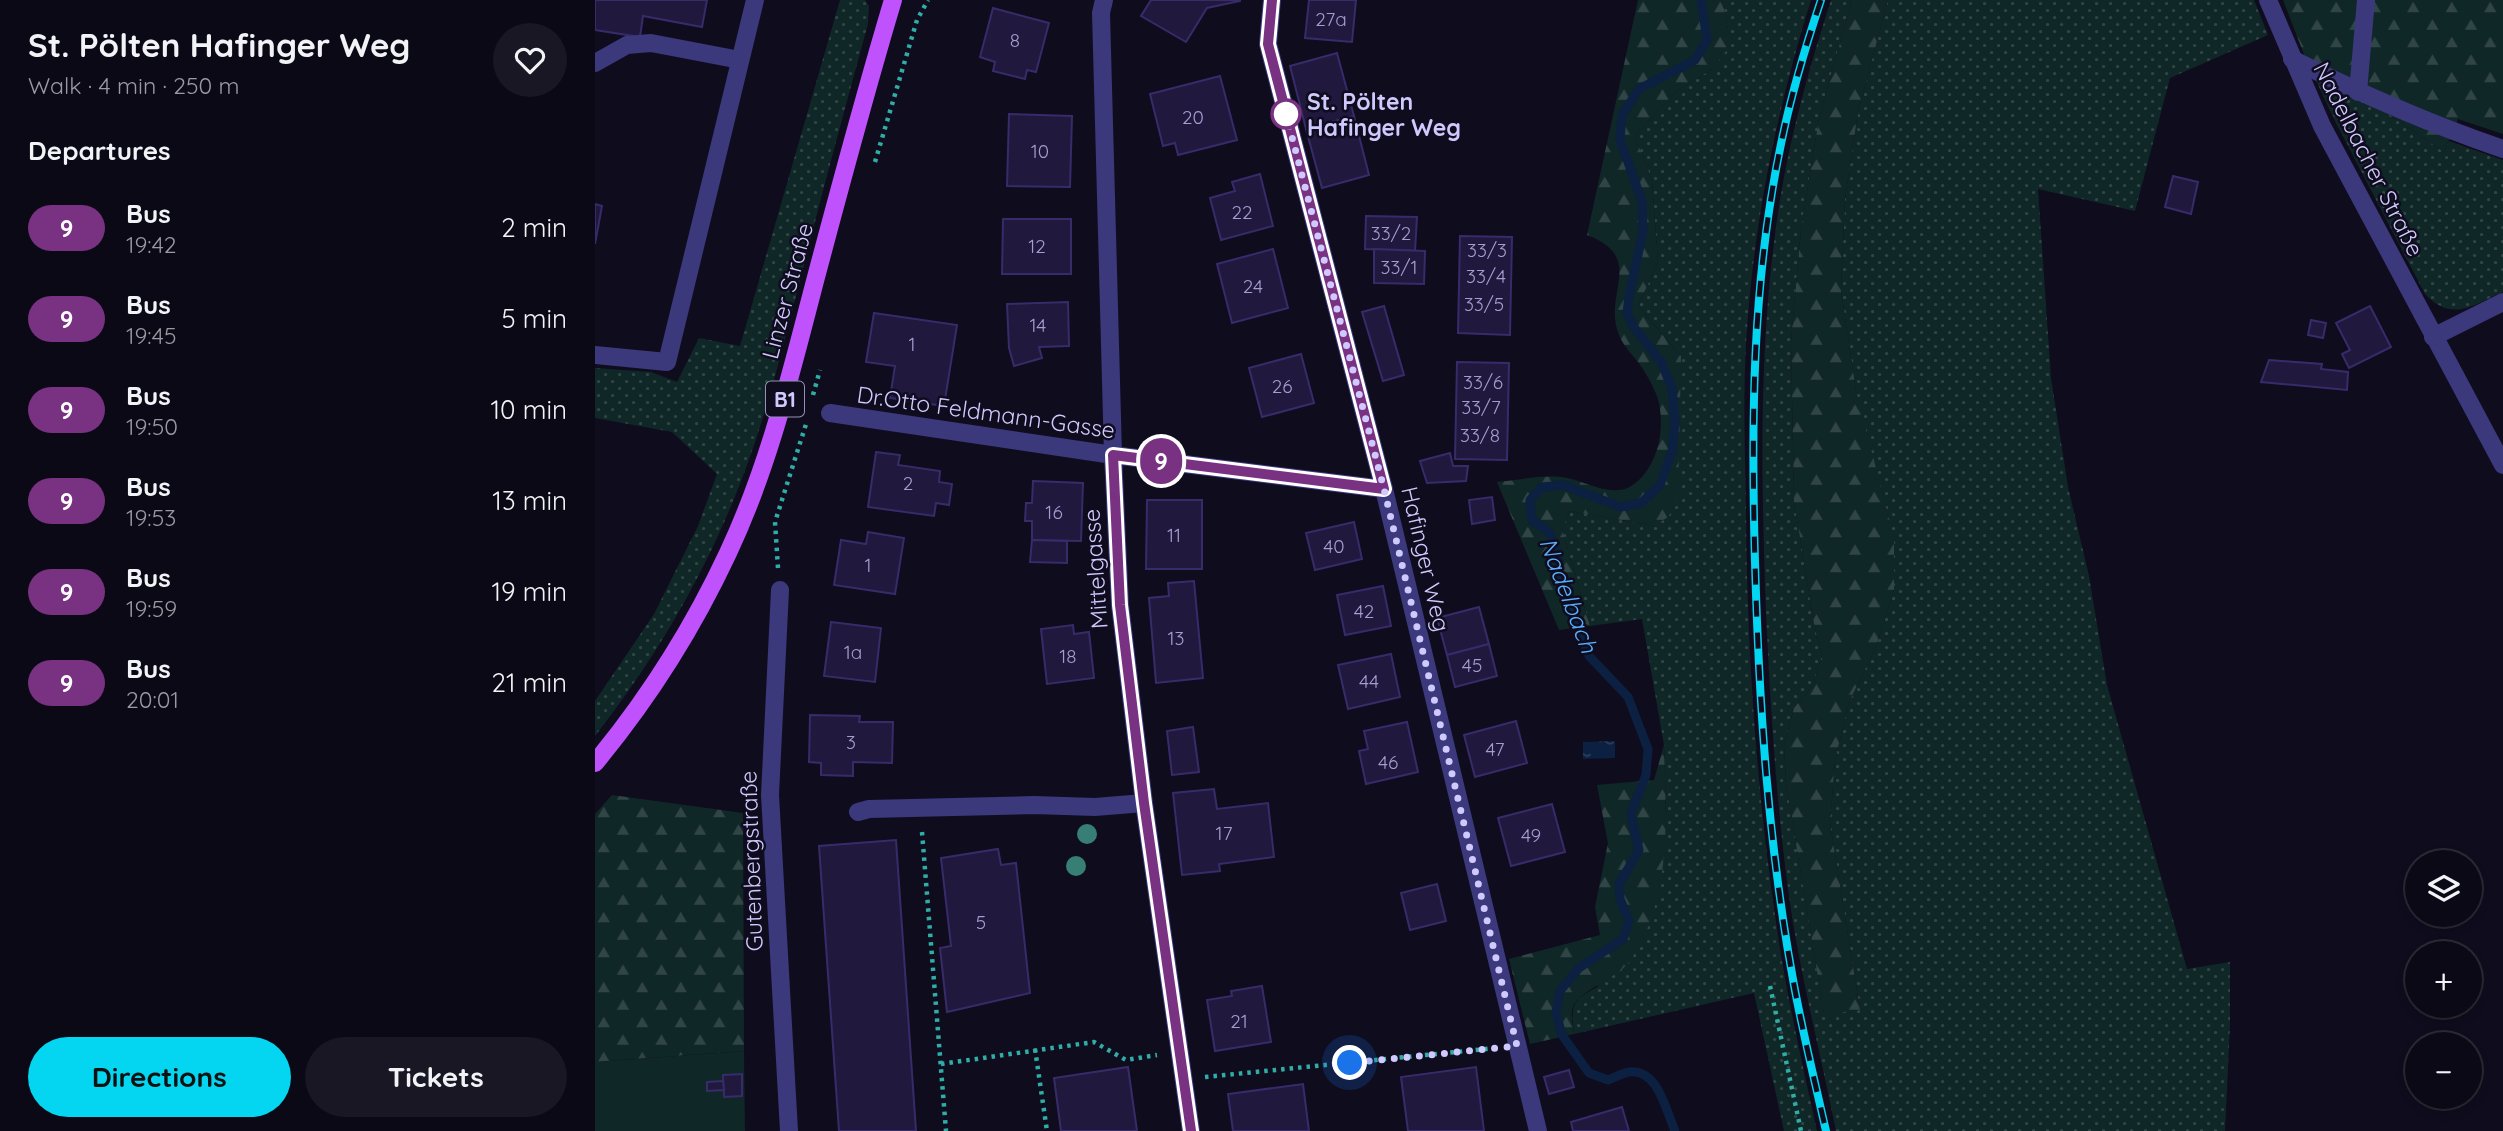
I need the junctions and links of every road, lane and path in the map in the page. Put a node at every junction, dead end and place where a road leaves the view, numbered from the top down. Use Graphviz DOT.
graph roads {
  1 [pos="755,0"];
  2 [pos="893,0"];
  3 [pos="928,0"];
  4 [pos="1104,0"];
  5 [pos="1272,0"];
  6 [pos="2268,0"];
  7 [pos="2366,0"];
  8 [pos="2292,59"];
  9 [pos="740,60"];
  10 [pos="595,63"];
  11 [pos="2358,92"];
  12 [pos="2503,149"];
  13 [pos="874,164"];
  14 [pos="2503,302"];
  15 [pos="2433,337"];
  16 [pos="595,355"];
  17 [pos="821,362"];
  18 [pos="812,402"];
  19 [pos="831,413"];
  20 [pos="809,415"];
  21 [pos="1113,455"];
  22 [pos="2503,465"];
  23 [pos="1384,489"];
  24 [pos="780,590"];
  25 [pos="595,763"];
  26 [pos="1144,803"];
  27 [pos="920,808"];
  28 [pos="858,812"];
  29 [pos="1770,986"];
  30 [pos="1517,1046"];
  31 [pos="1035,1049"];
  32 [pos="1179,1051"];
  33 [pos="941,1065"];
  34 [pos="1184,1079"];
  35 [pos="789,1131"];
  36 [pos="946,1131"];
  37 [pos="1047,1131"];
  38 [pos="1191,1131"];
  39 [pos="1538,1131"];
  40 [pos="1801,1131"];
  1 -- 9 [label="street"];
  2 -- 25 [label="main road, Linzer Straße / B1"];
  3 -- 13 [label="path"];
  4 -- 21 [label="street, Mittelgasse"];
  5 -- 23 [label="street, Hafinger Weg"];
  6 -- 8 [label="street, Nadelbacher Straße"];
  7 -- 11 [label="street"];
  8 -- 11 [label="street"];
  8 -- 15 [label="street, Nadelbacher Straße"];
  9 -- 10 [label="street"];
  9 -- 16 [label="street"];
  11 -- 12 [label="street"];
  14 -- 15 [label="street"];
  15 -- 22 [label="street, Nadelbacher Straße"];
  17 -- 18 [label="path"];
  19 -- 21 [label="street, Dr.Otto Feldmann-Gasse"];
  20 -- 24 [label="path"];
  21 -- 23 [label="street, Dr.Otto Feldmann-Gasse"];
  21 -- 26 [label="street, Mittelgasse"];
  23 -- 30 [label="street, Hafinger Weg"];
  24 -- 35 [label="street, Gutenbergstraße"];
  26 -- 27 [label="street"];
  26 -- 32 [label="street, Mittelgasse"];
  27 -- 28 [label="street"];
  27 -- 33 [label="path"];
  29 -- 40 [label="path"];
  30 -- 34 [label="path"];
  30 -- 39 [label="street, Hafinger Weg"];
  31 -- 32 [label="path"];
  31 -- 33 [label="path"];
  31 -- 37 [label="path"];
  32 -- 34 [label="street, Mittelgasse"];
  33 -- 36 [label="path"];
  34 -- 38 [label="street, Mittelgasse"];
}
